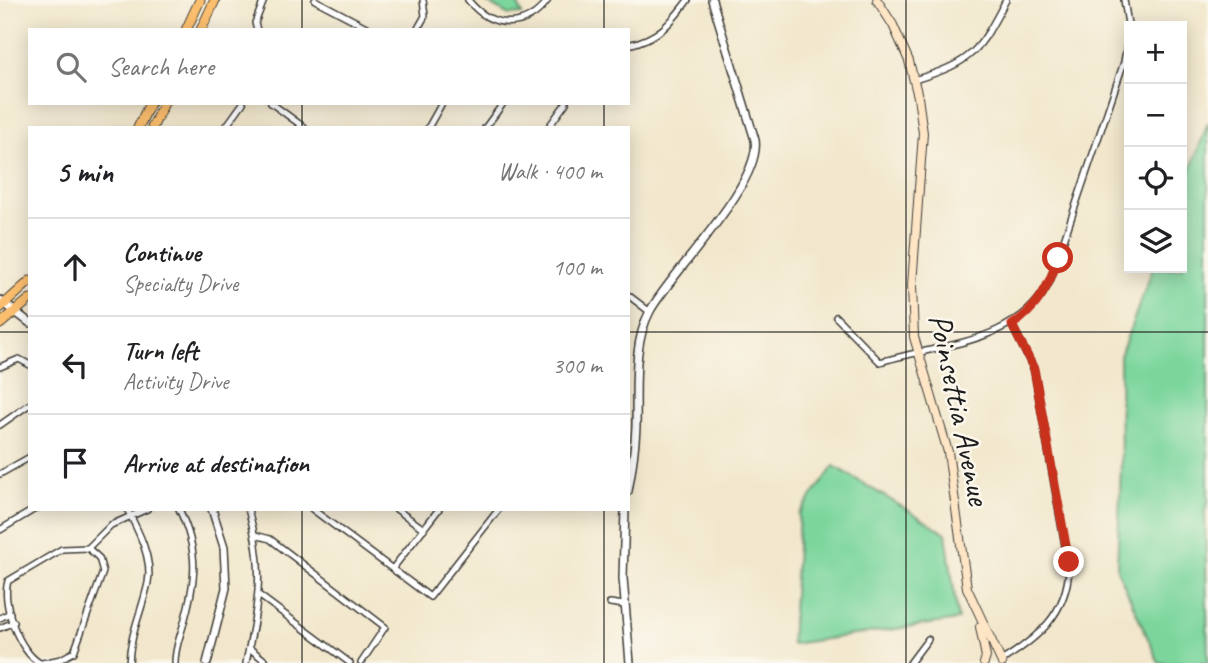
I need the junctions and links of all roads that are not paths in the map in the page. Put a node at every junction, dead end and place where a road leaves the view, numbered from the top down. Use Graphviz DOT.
graph roads {
  1 [pos="200,0"];
  2 [pos="215,0"];
  3 [pos="264,0"];
  4 [pos="315,0"];
  5 [pos="423,0"];
  6 [pos="468,0"];
  7 [pos="548,0"];
  8 [pos="688,0"];
  9 [pos="712,0"];
  10 [pos="877,0"];
  11 [pos="1006,0"];
  12 [pos="1124,0"];
  13 [pos="1127,21"];
  14 [pos="187,28"];
  15 [pos="202,28"];
  16 [pos="256,28"];
  17 [pos="368,28"];
  18 [pos="418,28"];
  19 [pos="630,44"];
  20 [pos="1124,62"];
  21 [pos="914,80"];
  22 [pos="149,105"];
  23 [pos="163,105"];
  24 [pos="242,105"];
  25 [pos="274,105"];
  26 [pos="441,105"];
  27 [pos="502,105"];
  28 [pos="565,105"];
  29 [pos="298,122"];
  30 [pos="139,126"];
  31 [pos="153,126"];
  32 [pos="226,126"];
  33 [pos="295,126"];
  34 [pos="303,126"];
  35 [pos="429,126"];
  36 [pos="486,126"];
  37 [pos="549,126"];
  38 [pos="28,283"];
  39 [pos="630,297"];
  40 [pos="28,301"];
  41 [pos="1,304"];
  42 [pos="650,312"];
  43 [pos="15,313"];
  44 [pos="836,317"];
  45 [pos="28,322"];
  46 [pos="0,324"];
  47 [pos="1012,325"];
  48 [pos="28,326"];
  49 [pos="917,351"];
  50 [pos="28,364"];
  51 [pos="0,367"];
  52 [pos="28,405"];
  53 [pos="0,425"];
  54 [pos="28,458"];
  55 [pos="0,474"];
  56 [pos="630,479"];
  57 [pos="32,511"];
  58 [pos="128,511"];
  59 [pos="144,511"];
  60 [pos="180,511"];
  61 [pos="213,511"];
  62 [pos="249,511"];
  63 [pos="316,511"];
  64 [pos="399,511"];
  65 [pos="438,511"];
  66 [pos="497,511"];
  67 [pos="625,511"];
  68 [pos="131,517"];
  69 [pos="424,529"];
  70 [pos="0,530"];
  71 [pos="256,535"];
  72 [pos="88,548"];
  73 [pos="393,568"];
  74 [pos="260,596"];
  75 [pos="610,603"];
  76 [pos="624,606"];
  77 [pos="10,614"];
  78 [pos="0,618"];
  79 [pos="980,621"];
  80 [pos="14,622"];
  81 [pos="0,628"];
  82 [pos="928,639"];
  83 [pos="249,648"];
  84 [pos="1001,662"];
  85 [pos="41,663"];
  86 [pos="130,663"];
  87 [pos="175,663"];
  88 [pos="207,663"];
  89 [pos="246,663"];
  90 [pos="268,663"];
  91 [pos="350,663"];
  92 [pos="361,663"];
  93 [pos="630,663"];
  94 [pos="910,663"];
  95 [pos="983,663"];
  1 -- 14 [label="main road"];
  2 -- 15 [label="main road"];
  3 -- 16 [label="street"];
  4 -- 17 [label="street"];
  5 -- 18 [label="street"];
  6 -- 7 [label="street"];
  8 -- 19 [label="street"];
  9 -- 42 [label="street"];
  10 -- 21 [label="main road, Poinsettia Avenue"];
  11 -- 21 [label="street"];
  12 -- 13 [label="street"];
  20 -- 47 [label="street"];
  21 -- 49 [label="main road, Poinsettia Avenue"];
  22 -- 30 [label="main road"];
  23 -- 31 [label="main road"];
  24 -- 32 [label="street"];
  25 -- 29 [label="street"];
  26 -- 35 [label="street"];
  27 -- 36 [label="street"];
  28 -- 37 [label="street"];
  29 -- 33 [label="street"];
  29 -- 34 [label="street"];
  38 -- 41 [label="main road"];
  39 -- 42 [label="street"];
  40 -- 43 [label="main road"];
  41 -- 43 [label="street"];
  42 -- 56 [label="street"];
  43 -- 45 [label="street"];
  43 -- 46 [label="main road"];
  43 -- 48 [label="street"];
  44 -- 49 [label="street"];
  47 -- 49 [label="street"];
  47 -- 84 [label="street"];
  49 -- 79 [label="main road, Poinsettia Avenue"];
  50 -- 51 [label="street"];
  52 -- 53 [label="street"];
  54 -- 55 [label="street"];
  57 -- 70 [label="street"];
  58 -- 68 [label="street"];
  59 -- 68 [label="street"];
  60 -- 87 [label="street"];
  61 -- 88 [label="street"];
  62 -- 71 [label="street"];
  63 -- 73 [label="street"];
  64 -- 69 [label="street"];
  65 -- 69 [label="street"];
  66 -- 73 [label="street"];
  67 -- 76 [label="street"];
  68 -- 72 [label="street"];
  68 -- 86 [label="street"];
  69 -- 73 [label="street"];
  71 -- 74 [label="street"];
  71 -- 92 [label="street"];
  72 -- 77 [label="street"];
  72 -- 85 [label="street"];
  74 -- 83 [label="street"];
  74 -- 91 [label="street"];
  75 -- 76 [label="street"];
  76 -- 93 [label="street"];
  77 -- 78 [label="street"];
  77 -- 80 [label="street"];
  79 -- 84 [label="main road, Poinsettia Avenue"];
  79 -- 95 [label="main road"];
  80 -- 81 [label="street"];
  80 -- 85 [label="street"];
  82 -- 94 [label="street"];
  83 -- 89 [label="street"];
  83 -- 90 [label="street"];
  84 -- 95 [label="main road"];
}
